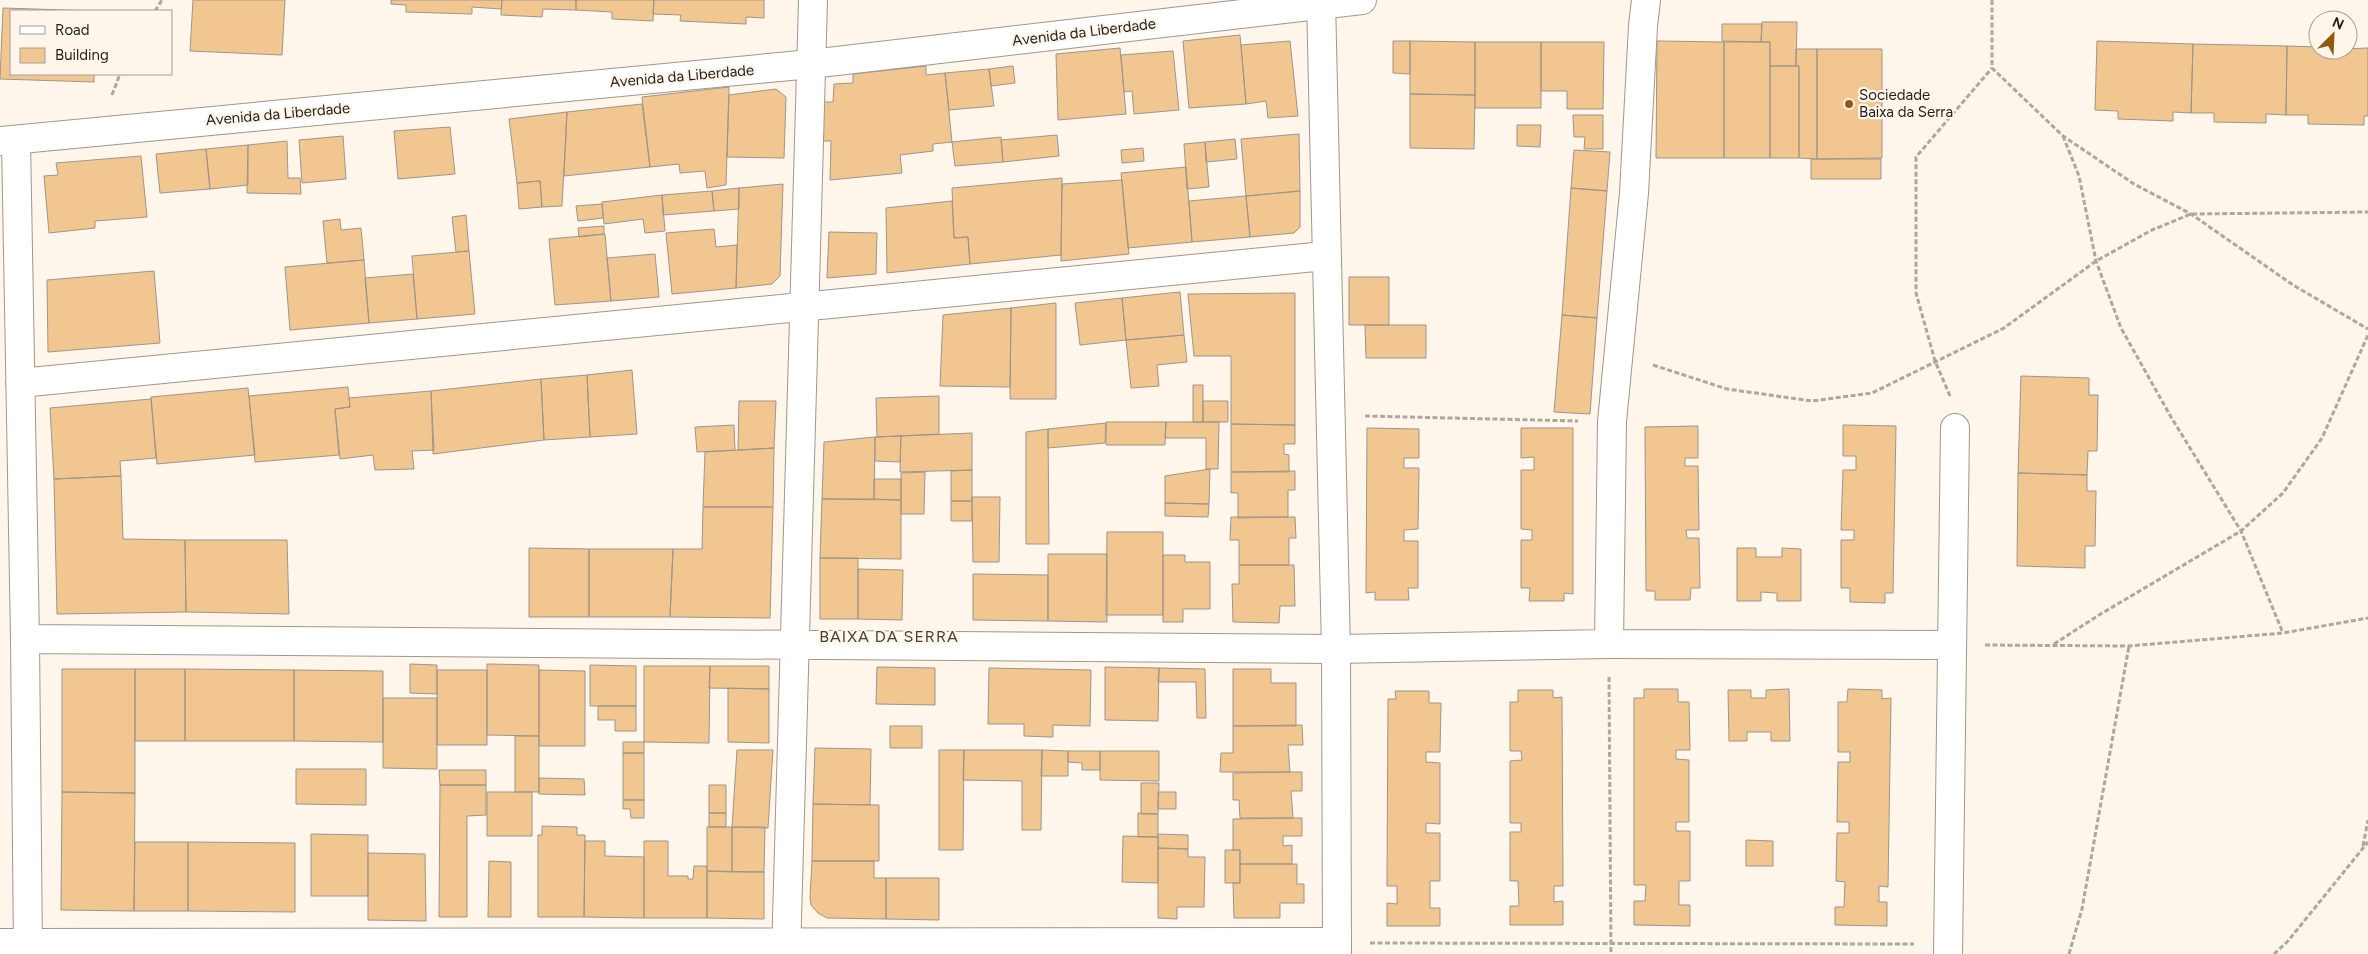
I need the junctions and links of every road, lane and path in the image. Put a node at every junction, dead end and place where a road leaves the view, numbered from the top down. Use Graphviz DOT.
graph roads {
  1 [pos="813,0"];
  2 [pos="1362,0"];
  3 [pos="1646,0"];
  4 [pos="1992,0"];
  5 [pos="1321,2"];
  6 [pos="810,64"];
  7 [pos="1992,68"];
  8 [pos="2063,136"];
  9 [pos="8,140"];
  10 [pos="2368,212"];
  11 [pos="2191,214"];
  12 [pos="1325,256"];
  13 [pos="2096,262"];
  14 [pos="804,307"];
  15 [pos="2368,329"];
  16 [pos="2368,335"];
  17 [pos="1619,354"];
  18 [pos="1935,361"];
  19 [pos="20,383"];
  20 [pos="1330,416"];
  21 [pos="1612,422"];
  22 [pos="1955,428"];
  23 [pos="2241,531"];
  24 [pos="2368,618"];
  25 [pos="2283,633"];
  26 [pos="26,639"];
  27 [pos="796,644"];
  28 [pos="1609,644"];
  29 [pos="2054,644"];
  30 [pos="1951,645"];
  31 [pos="2129,646"];
  32 [pos="1336,649"];
  33 [pos="2368,820"];
  34 [pos="2368,842"];
  35 [pos="2363,848"];
  36 [pos="0,943"];
  37 [pos="1611,943"];
  38 [pos="28,948"];
  39 [pos="787,948"];
  40 [pos="1337,948"];
  41 [pos="1948,949"];
  42 [pos="1611,954"];
  43 [pos="2069,954"];
  44 [pos="2274,954"];
  1 -- 6 [label="street"];
  2 -- 5 [label="street, Avenida da Liberdade"];
  3 -- 17 [label="street"];
  4 -- 7 [label="path"];
  5 -- 6 [label="street, Avenida da Liberdade"];
  5 -- 12 [label="street"];
  6 -- 9 [label="street, Avenida da Liberdade"];
  6 -- 14 [label="street"];
  7 -- 8 [label="path"];
  7 -- 18 [label="path"];
  8 -- 11 [label="path"];
  8 -- 13 [label="path"];
  9 -- 19 [label="street"];
  10 -- 11 [label="path"];
  11 -- 13 [label="path"];
  11 -- 15 [label="path"];
  12 -- 14 [label="street"];
  12 -- 20 [label="street"];
  13 -- 18 [label="path"];
  13 -- 23 [label="path"];
  14 -- 19 [label="street"];
  14 -- 27 [label="street"];
  16 -- 23 [label="path"];
  17 -- 18 [label="path"];
  17 -- 21 [label="street"];
  18 -- 22 [label="path"];
  19 -- 26 [label="street"];
  20 -- 21 [label="path"];
  20 -- 32 [label="street"];
  21 -- 28 [label="street"];
  22 -- 30 [label="street"];
  23 -- 25 [label="path"];
  23 -- 29 [label="path"];
  24 -- 25 [label="path"];
  25 -- 31 [label="path"];
  26 -- 27 [label="street"];
  26 -- 38 [label="street"];
  27 -- 32 [label="street"];
  27 -- 39 [label="street"];
  28 -- 30 [label="street"];
  28 -- 32 [label="street"];
  28 -- 37 [label="path"];
  29 -- 30 [label="path"];
  29 -- 31 [label="path"];
  30 -- 41 [label="street"];
  31 -- 43 [label="path"];
  32 -- 40 [label="street"];
  33 -- 35 [label="path"];
  34 -- 35 [label="path"];
  35 -- 44 [label="path"];
  36 -- 38 [label="street"];
  37 -- 40 [label="path"];
  37 -- 41 [label="path"];
  37 -- 42 [label="path"];
  38 -- 39 [label="street"];
  39 -- 40 [label="street"];
}
